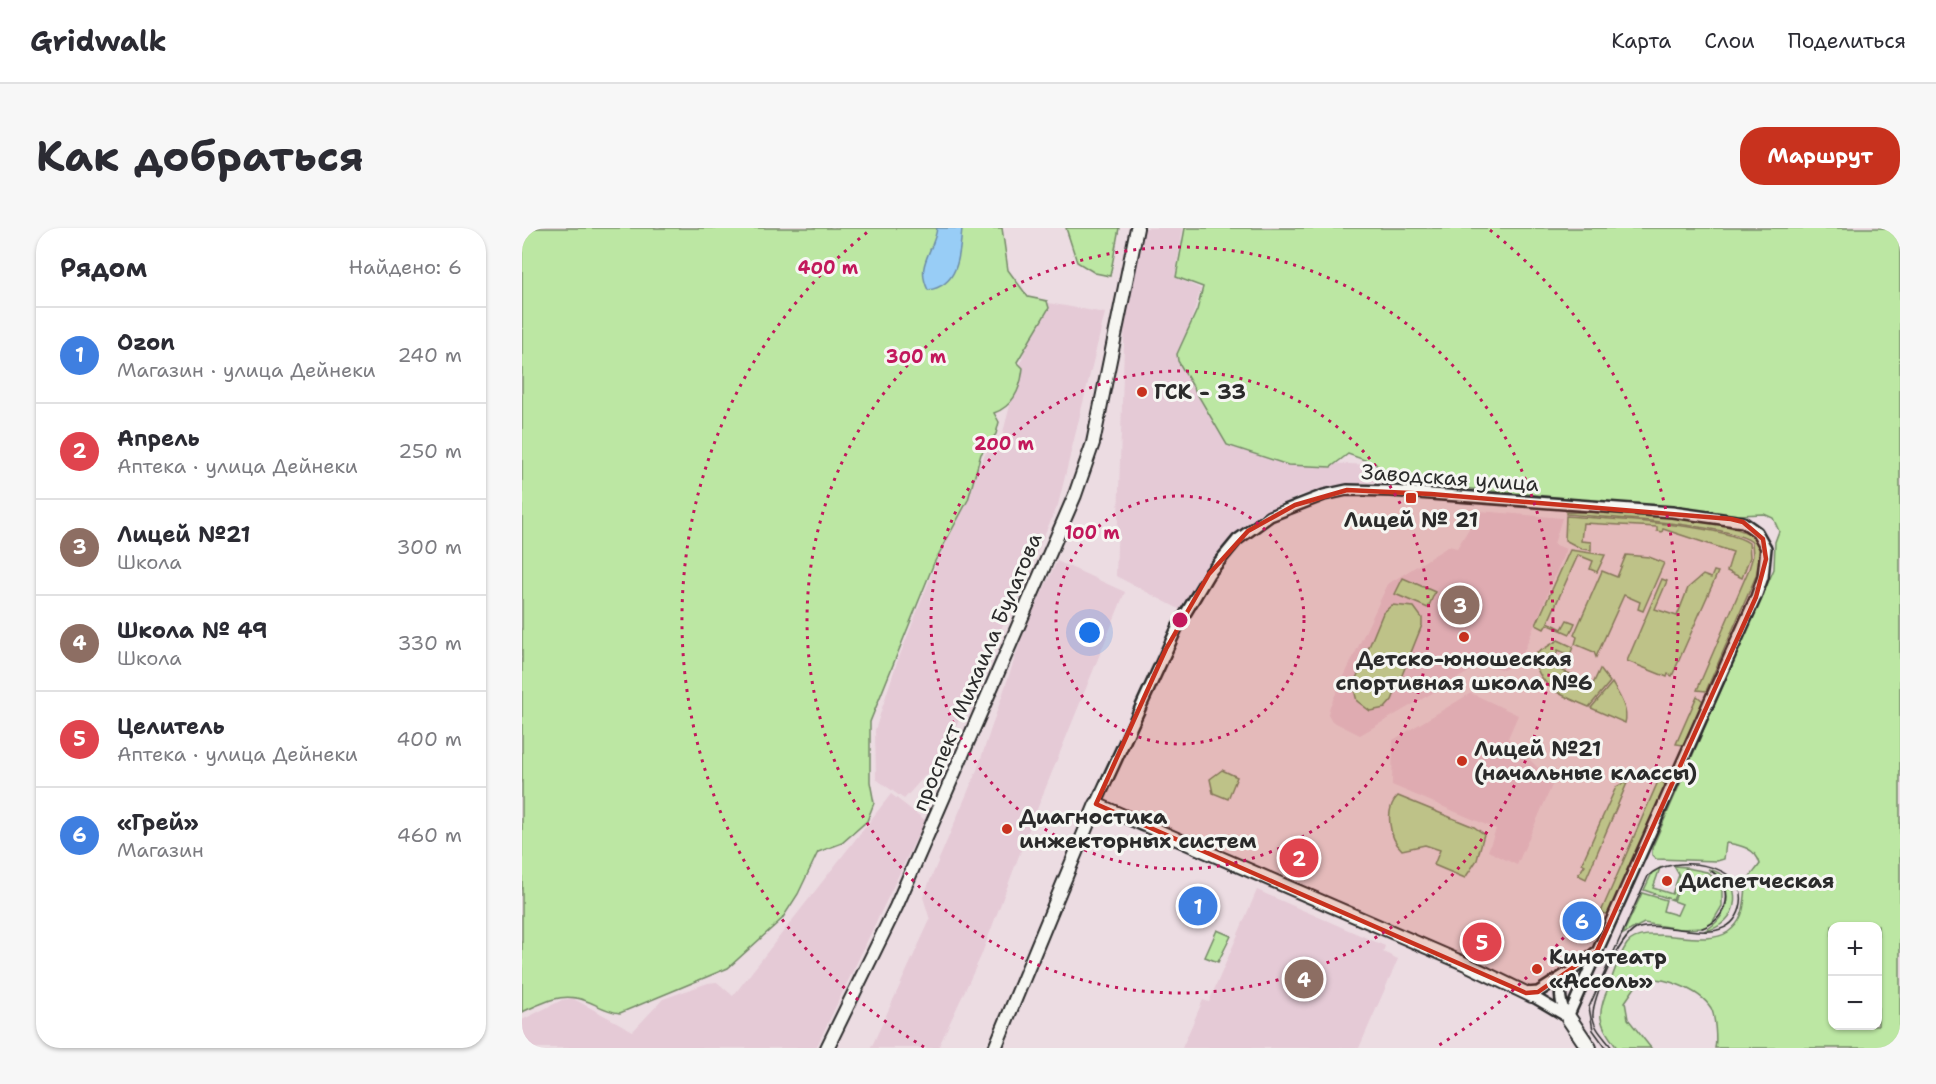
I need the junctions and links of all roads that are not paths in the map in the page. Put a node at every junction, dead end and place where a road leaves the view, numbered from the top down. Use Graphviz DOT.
graph roads {
  1 [pos="1137,228"];
  2 [pos="1096,804"];
  3 [pos="1597,951"];
  4 [pos="1575,968"];
  5 [pos="1529,994"];
  6 [pos="1569,1017"];
  7 [pos="827,1048"];
  8 [pos="995,1048"];
  9 [pos="1589,1048"];
  1 -- 7 [label="street, проспект Михаила Булатова"];
  2 -- 3 [label="street, Заводская улица"];
  2 -- 5 [label="street"];
  2 -- 8 [label="street, Заводская улица"];
  3 -- 4 [label="street"];
  3 -- 6 [label="street"];
  4 -- 5 [label="street"];
  4 -- 6 [label="street"];
  5 -- 6 [label="street"];
  6 -- 9 [label="main road"];
}
